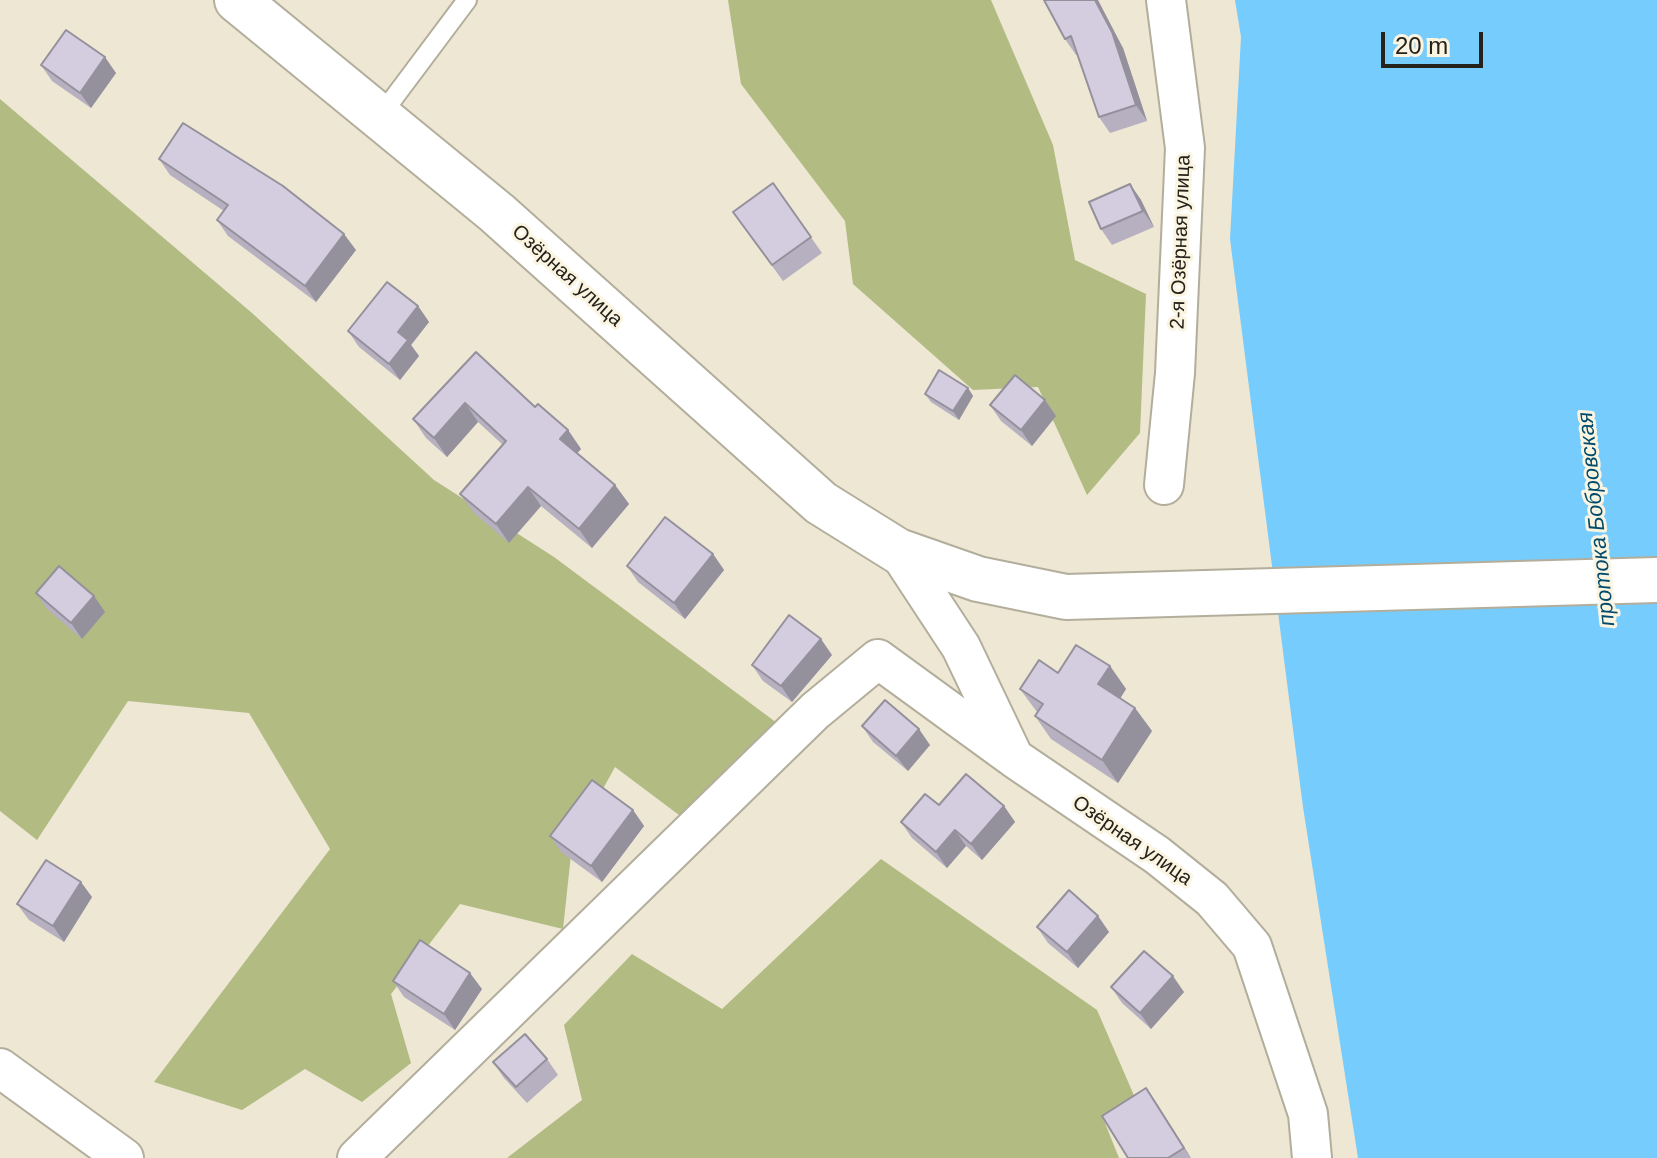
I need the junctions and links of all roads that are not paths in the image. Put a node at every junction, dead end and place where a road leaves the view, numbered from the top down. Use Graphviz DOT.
graph roads {
  1 [pos="237,0"];
  2 [pos="467,0"];
  3 [pos="1166,0"];
  4 [pos="381,115"];
  5 [pos="1164,485"];
  6 [pos="898,551"];
  7 [pos="1657,580"];
  8 [pos="1014,758"];
  9 [pos="0,1068"];
  10 [pos="124,1158"];
  11 [pos="357,1158"];
  12 [pos="1312,1158"];
  1 -- 4 [label="street, Озёрная улица"];
  2 -- 4 [label="lane"];
  3 -- 5 [label="street, 2-я Озёрная улица"];
  4 -- 6 [label="street, Озёрная улица"];
  6 -- 7 [label="street, Озёрная улица"];
  6 -- 8 [label="street, Озёрная улица"];
  8 -- 11 [label="street"];
  8 -- 12 [label="street, Озёрная улица"];
  9 -- 10 [label="street"];
}
